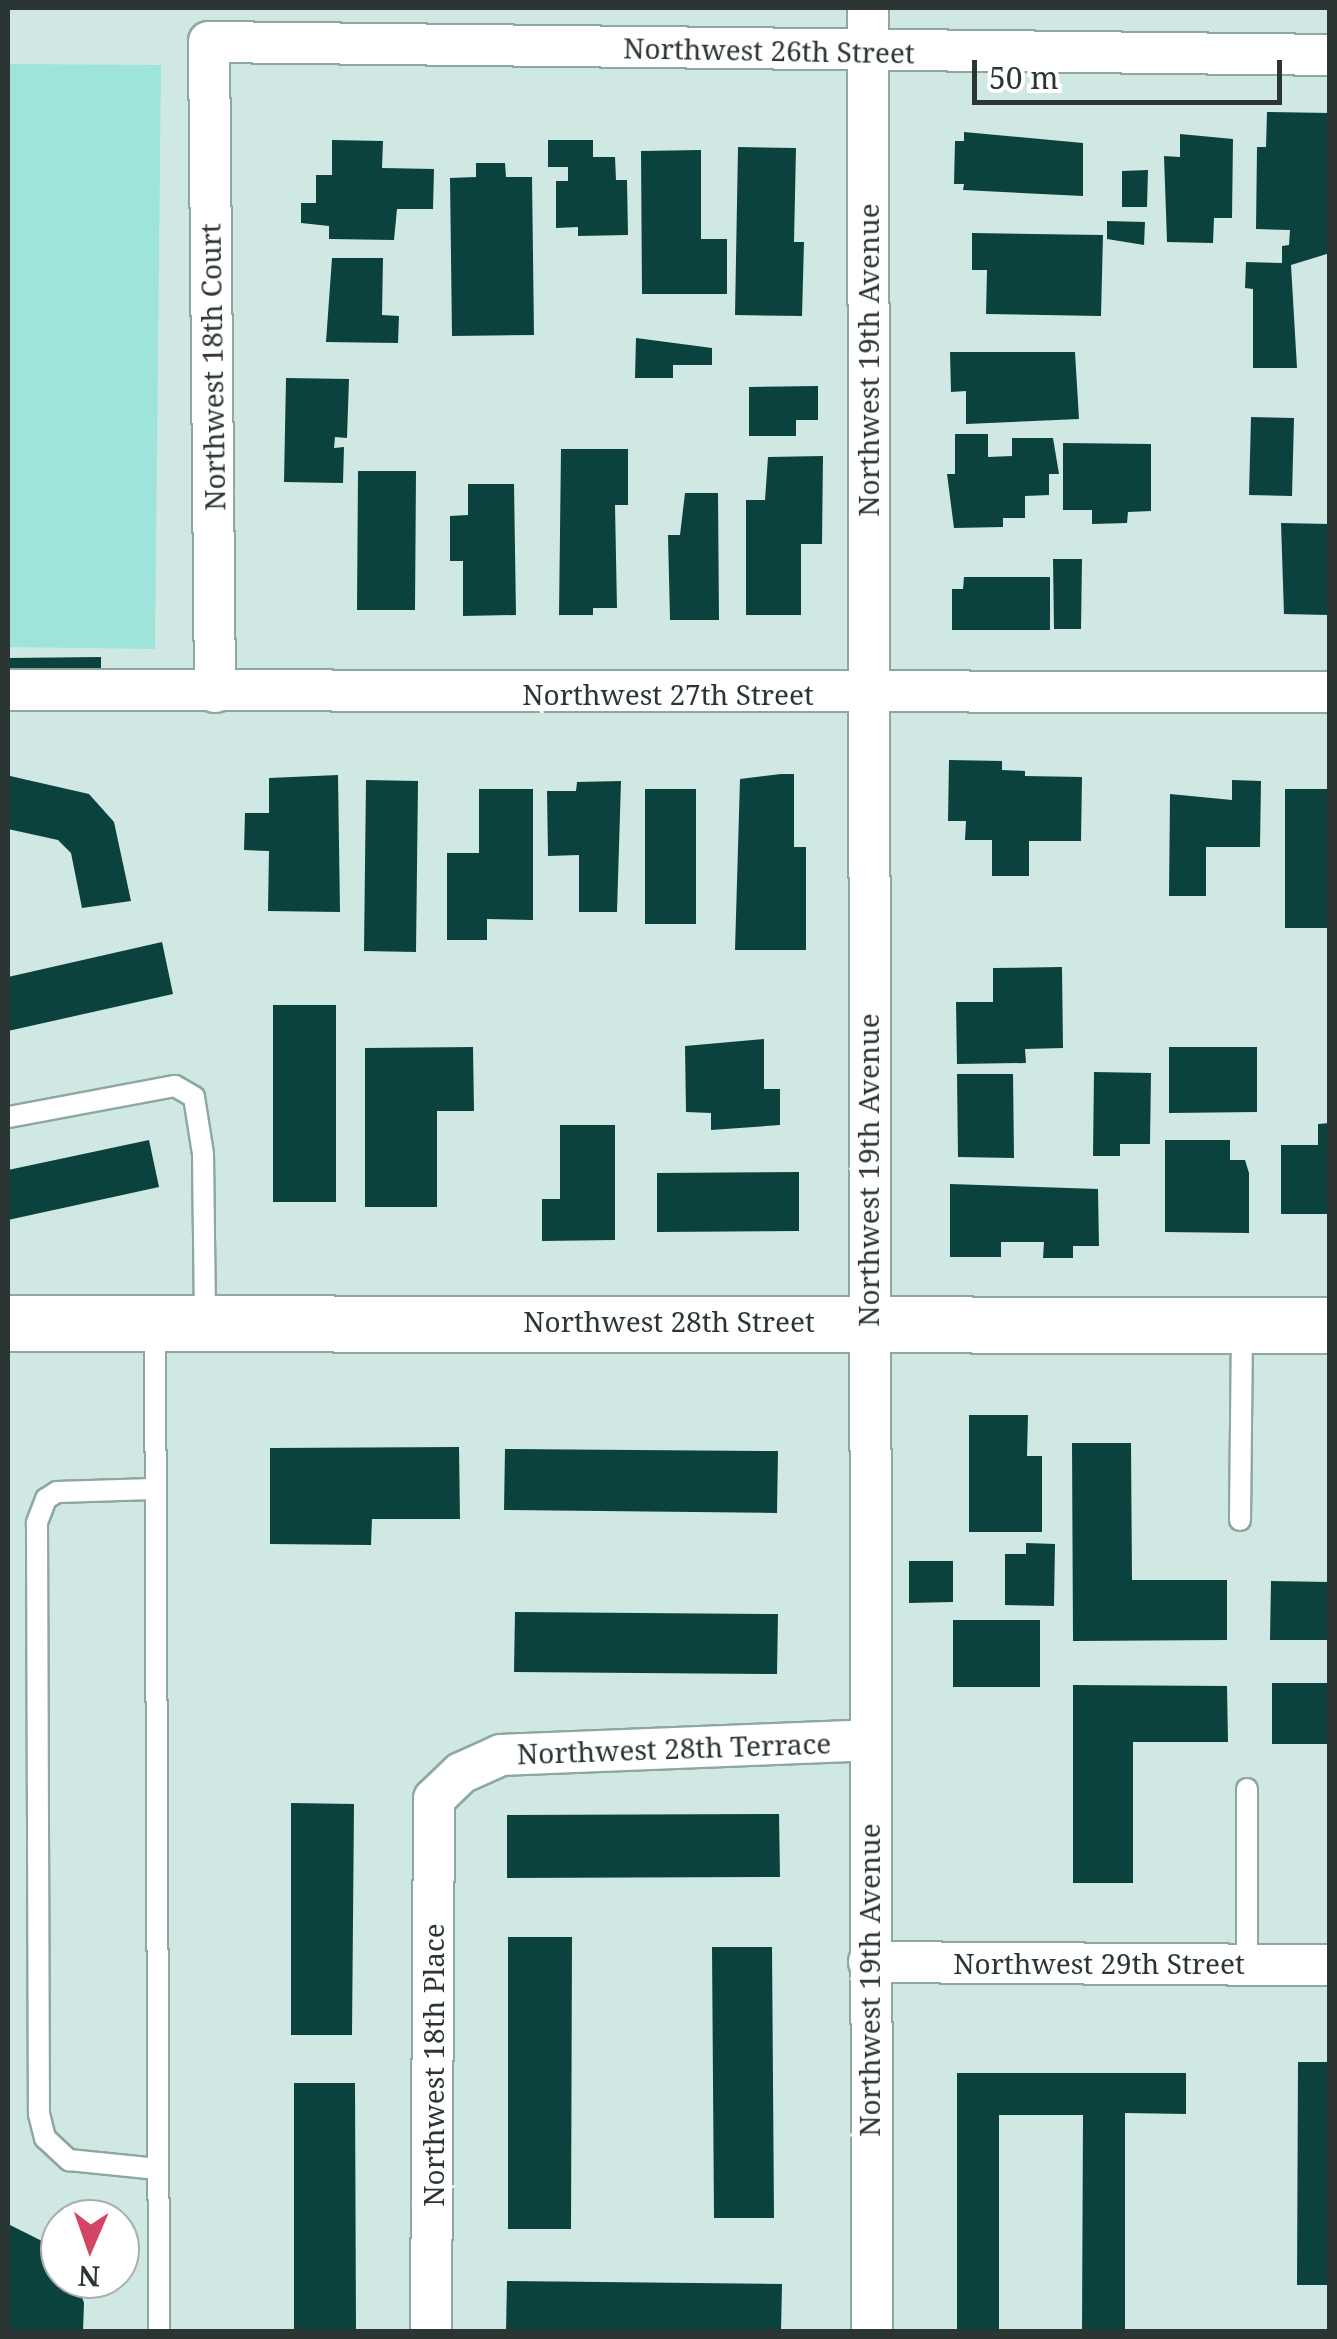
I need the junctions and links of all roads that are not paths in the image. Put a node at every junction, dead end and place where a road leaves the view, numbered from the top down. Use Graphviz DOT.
graph roads {
  1 [pos="868,8"];
  2 [pos="209,42"];
  3 [pos="868,52"];
  4 [pos="1330,55"];
  5 [pos="8,690"];
  6 [pos="215,692"];
  7 [pos="1330,692"];
  8 [pos="868,694"];
  9 [pos="9,1117"];
  10 [pos="868,1320"];
  11 [pos="180,1322"];
  12 [pos="8,1323"];
  13 [pos="1242,1324"];
  14 [pos="1330,1325"];
  15 [pos="152,1490"];
  16 [pos="1240,1520"];
  17 [pos="868,1740"];
  18 [pos="1247,1790"];
  19 [pos="434,1800"];
  20 [pos="869,1962"];
  21 [pos="1247,1964"];
  22 [pos="1330,1965"];
  23 [pos="158,2169"];
  24 [pos="159,2332"];
  25 [pos="431,2332"];
  26 [pos="872,2332"];
  1 -- 3 [label="street, Northwest 19th Avenue"];
  2 -- 3 [label="street, Northwest 26th Street"];
  2 -- 6 [label="street, Northwest 18th Court"];
  3 -- 4 [label="street, Northwest 26th Street"];
  3 -- 8 [label="street, Northwest 19th Avenue"];
  5 -- 6 [label="street, Northwest 27th Street"];
  6 -- 8 [label="street, Northwest 27th Street"];
  7 -- 8 [label="street, Northwest 27th Street"];
  8 -- 10 [label="street, Northwest 19th Avenue"];
  9 -- 11 [label="lane"];
  10 -- 11 [label="street, Northwest 28th Street"];
  10 -- 13 [label="street, Northwest 28th Street"];
  10 -- 17 [label="street, Northwest 19th Avenue"];
  11 -- 12 [label="street, Northwest 28th Street"];
  11 -- 15 [label="lane"];
  13 -- 14 [label="street, Northwest 28th Street"];
  13 -- 16 [label="lane"];
  15 -- 23 [label="lane"];
  15 -- 23 [label="lane"];
  17 -- 19 [label="street, Northwest 28th Terrace"];
  17 -- 20 [label="street, Northwest 19th Avenue"];
  18 -- 21 [label="lane"];
  19 -- 25 [label="street, Northwest 18th Place"];
  20 -- 21 [label="street, Northwest 29th Street"];
  20 -- 26 [label="street, Northwest 19th Avenue"];
  21 -- 22 [label="street, Northwest 29th Street"];
  23 -- 24 [label="lane"];
}
